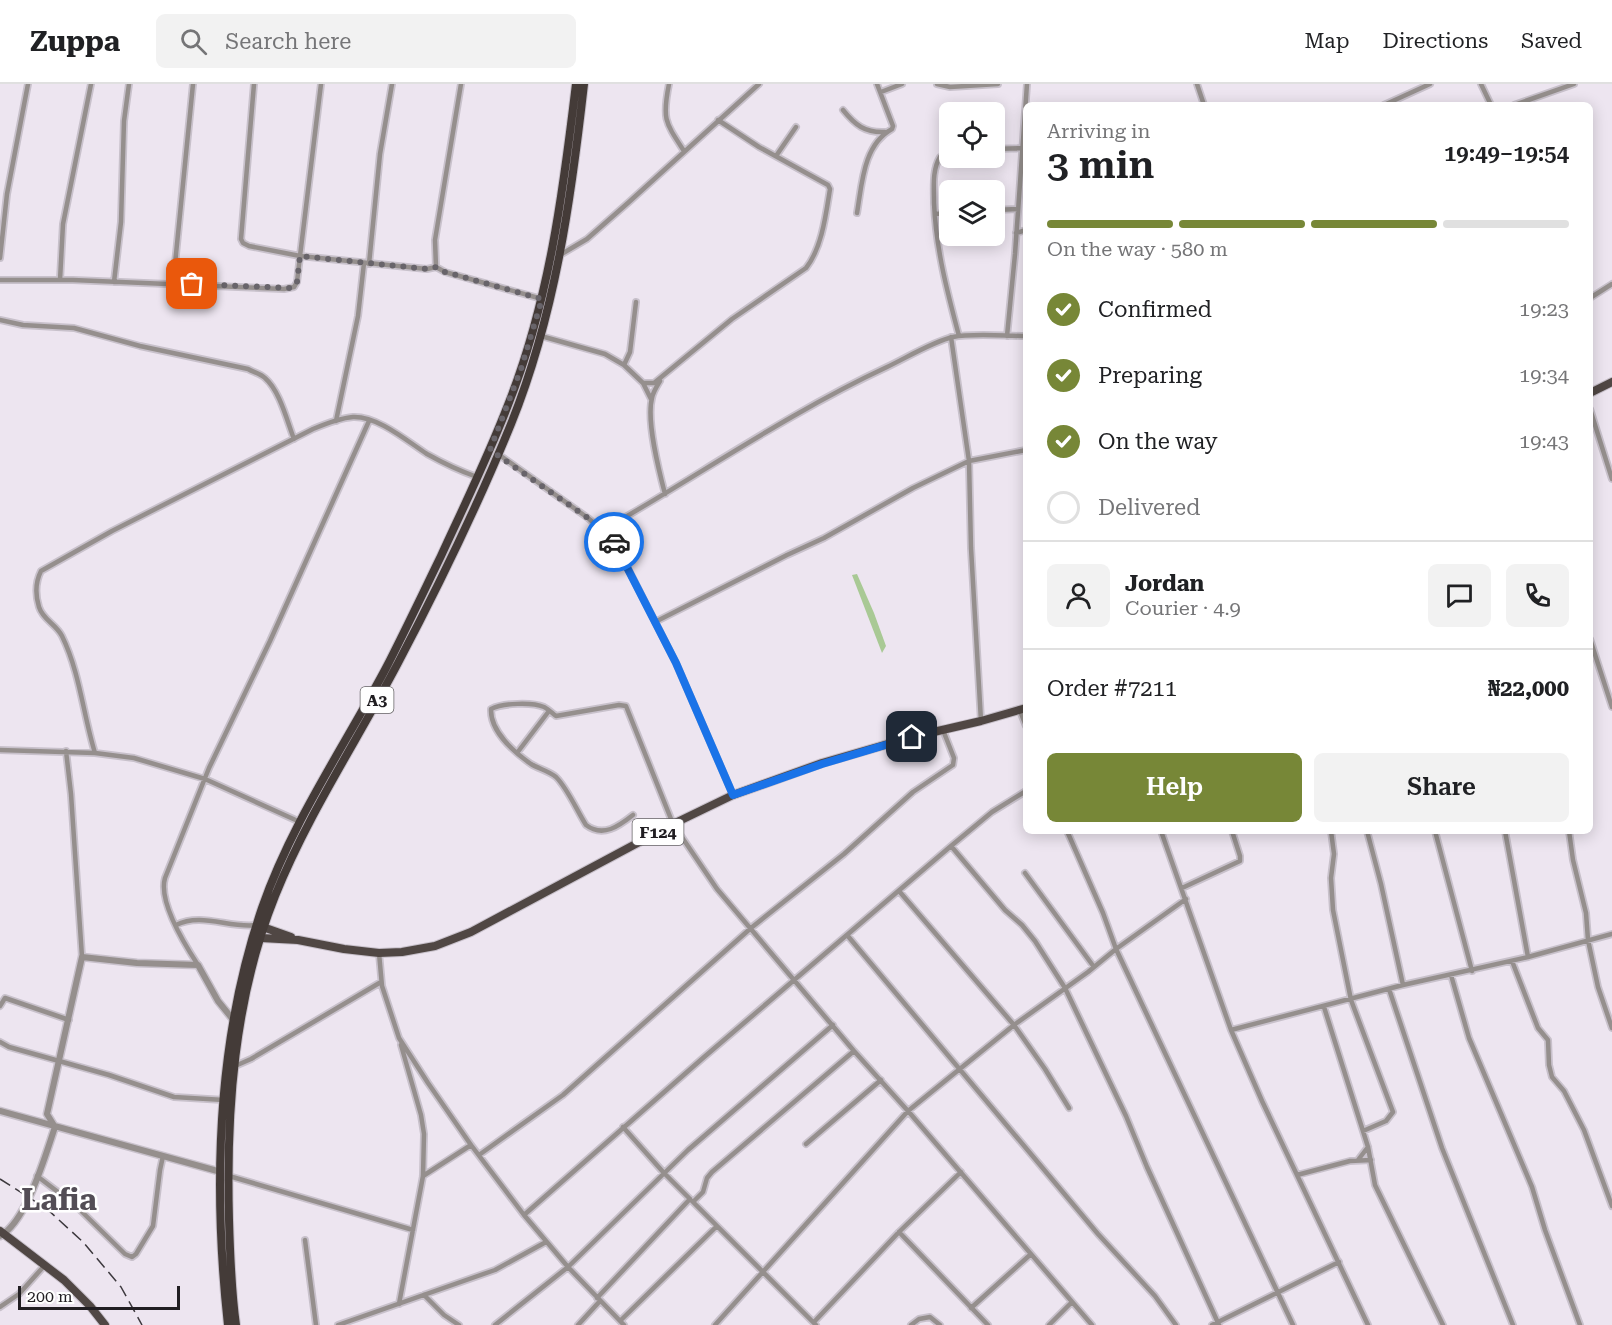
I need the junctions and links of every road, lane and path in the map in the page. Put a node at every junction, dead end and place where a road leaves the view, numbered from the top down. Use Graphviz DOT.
graph roads {
  1 [pos="28,84"];
  2 [pos="91,84"];
  3 [pos="129,84"];
  4 [pos="193,84"];
  5 [pos="254,84"];
  6 [pos="321,84"];
  7 [pos="392,84"];
  8 [pos="461,84"];
  9 [pos="576,84"];
  10 [pos="584,84"];
  11 [pos="669,84"];
  12 [pos="759,84"];
  13 [pos="877,84"];
  14 [pos="902,84"];
  15 [pos="937,84"];
  16 [pos="998,84"];
  17 [pos="1027,84"];
  18 [pos="1197,84"];
  19 [pos="1430,84"];
  20 [pos="1481,84"];
  21 [pos="1574,84"];
  22 [pos="881,92"];
  23 [pos="1026,102"];
  24 [pos="1203,102"];
  25 [pos="1391,102"];
  26 [pos="1490,102"];
  27 [pos="1523,102"];
  28 [pos="843,110"];
  29 [pos="718,120"];
  30 [pos="796,127"];
  31 [pos="885,132"];
  32 [pos="1023,135"];
  33 [pos="1022,148"];
  34 [pos="1005,149"];
  35 [pos="684,151"];
  36 [pos="776,156"];
  37 [pos="939,159"];
  38 [pos="1023,176"];
  39 [pos="1020,177"];
  40 [pos="1018,209"];
  41 [pos="1005,210"];
  42 [pos="857,213"];
  43 [pos="935,214"];
  44 [pos="939,214"];
  45 [pos="1023,231"];
  46 [pos="1016,233"];
  47 [pos="560,255"];
  48 [pos="300,256"];
  49 [pos="0,258"];
  50 [pos="367,264"];
  51 [pos="436,267"];
  52 [pos="0,280"];
  53 [pos="60,280"];
  54 [pos="114,282"];
  55 [pos="174,284"];
  56 [pos="1612,284"];
  57 [pos="1593,296"];
  58 [pos="542,299"];
  59 [pos="636,302"];
  60 [pos="0,320"];
  61 [pos="541,336"];
  62 [pos="959,336"];
  63 [pos="1007,336"];
  64 [pos="1023,336"];
  65 [pos="951,337"];
  66 [pos="624,364"];
  67 [pos="661,378"];
  68 [pos="1612,382"];
  69 [pos="643,383"];
  70 [pos="1593,392"];
  71 [pos="651,399"];
  72 [pos="1593,419"];
  73 [pos="336,421"];
  74 [pos="369,421"];
  75 [pos="294,439"];
  76 [pos="1023,451"];
  77 [pos="494,452"];
  78 [pos="969,461"];
  79 [pos="478,478"];
  80 [pos="1612,479"];
  81 [pos="665,495"];
  82 [pos="603,530"];
  83 [pos="655,622"];
  84 [pos="1593,648"];
  85 [pos="1612,707"];
  86 [pos="1023,710"];
  87 [pos="549,711"];
  88 [pos="981,721"];
  89 [pos="942,730"];
  90 [pos="0,750"];
  91 [pos="66,752"];
  92 [pos="95,753"];
  93 [pos="517,753"];
  94 [pos="205,779"];
  95 [pos="1023,793"];
  96 [pos="733,795"];
  97 [pos="633,815"];
  98 [pos="300,822"];
  99 [pos="673,824"];
  100 [pos="1068,834"];
  101 [pos="1162,834"];
  102 [pos="1233,834"];
  103 [pos="1331,834"];
  104 [pos="1368,834"];
  105 [pos="1436,834"];
  106 [pos="1506,834"];
  107 [pos="1570,834"];
  108 [pos="951,846"];
  109 [pos="1025,873"];
  110 [pos="1182,888"];
  111 [pos="899,891"];
  112 [pos="1186,899"];
  113 [pos="176,925"];
  114 [pos="261,926"];
  115 [pos="247,927"];
  116 [pos="751,928"];
  117 [pos="1612,934"];
  118 [pos="847,935"];
  119 [pos="258,936"];
  120 [pos="298,940"];
  121 [pos="1588,940"];
  122 [pos="1116,949"];
  123 [pos="379,953"];
  124 [pos="82,957"];
  125 [pos="1528,957"];
  126 [pos="1512,961"];
  127 [pos="198,965"];
  128 [pos="1094,967"];
  129 [pos="1472,971"];
  130 [pos="1451,975"];
  131 [pos="795,980"];
  132 [pos="381,982"];
  133 [pos="1403,986"];
  134 [pos="1065,988"];
  135 [pos="1389,989"];
  136 [pos="1351,1000"];
  137 [pos="0,1006"];
  138 [pos="1324,1007"];
  139 [pos="69,1020"];
  140 [pos="235,1022"];
  141 [pos="833,1025"];
  142 [pos="1014,1025"];
  143 [pos="1612,1028"];
  144 [pos="1231,1030"];
  145 [pos="399,1038"];
  146 [pos="0,1042"];
  147 [pos="854,1051"];
  148 [pos="58,1062"];
  149 [pos="235,1066"];
  150 [pos="960,1068"];
  151 [pos="881,1080"];
  152 [pos="224,1100"];
  153 [pos="1069,1108"];
  154 [pos="0,1111"];
  155 [pos="908,1111"];
  156 [pos="55,1127"];
  157 [pos="623,1127"];
  158 [pos="1363,1131"];
  159 [pos="807,1143"];
  160 [pos="471,1145"];
  161 [pos="1368,1147"];
  162 [pos="479,1155"];
  163 [pos="163,1156"];
  164 [pos="1358,1160"];
  165 [pos="1371,1160"];
  166 [pos="961,1172"];
  167 [pos="664,1173"];
  168 [pos="225,1174"];
  169 [pos="1297,1175"];
  170 [pos="37,1176"];
  171 [pos="423,1176"];
  172 [pos="691,1200"];
  173 [pos="1612,1206"];
  174 [pos="524,1215"];
  175 [pos="717,1226"];
  176 [pos="413,1230"];
  177 [pos="899,1232"];
  178 [pos="2,1234"];
  179 [pos="305,1240"];
  180 [pos="546,1242"];
  181 [pos="1031,1254"];
  182 [pos="1340,1262"];
  183 [pos="45,1265"];
  184 [pos="568,1267"];
  185 [pos="762,1271"];
  186 [pos="1277,1292"];
  187 [pos="424,1295"];
  188 [pos="598,1299"];
  189 [pos="1072,1302"];
  190 [pos="399,1304"];
  191 [pos="0,1307"];
  192 [pos="971,1308"];
  193 [pos="622,1323"];
  194 [pos="815,1324"];
  195 [pos="1216,1324"];
  196 [pos="105,1325"];
  197 [pos="228,1325"];
  198 [pos="236,1325"];
  199 [pos="316,1325"];
  200 [pos="338,1325"];
  201 [pos="459,1325"];
  202 [pos="495,1325"];
  203 [pos="578,1325"];
  204 [pos="715,1325"];
  205 [pos="911,1325"];
  206 [pos="940,1325"];
  207 [pos="988,1325"];
  208 [pos="1048,1325"];
  209 [pos="1092,1325"];
  210 [pos="1176,1325"];
  211 [pos="1293,1325"];
  212 [pos="1368,1325"];
  213 [pos="1443,1325"];
  214 [pos="1513,1325"];
  215 [pos="1580,1325"];
  1 -- 49 [label="street"];
  2 -- 53 [label="street"];
  3 -- 54 [label="street"];
  4 -- 55 [label="street"];
  5 -- 48 [label="street"];
  6 -- 48 [label="street"];
  7 -- 50 [label="street"];
  8 -- 51 [label="street"];
  9 -- 58 [label="highway, A3"];
  10 -- 47 [label="highway, A3"];
  11 -- 35 [label="street"];
  12 -- 29 [label="street"];
  13 -- 22 [label="street"];
  14 -- 22 [label="street"];
  15 -- 16 [label="street"];
  17 -- 23 [label="street"];
  18 -- 24 [label="street"];
  19 -- 25 [label="street"];
  20 -- 26 [label="street"];
  21 -- 27 [label="street"];
  22 -- 31 [label="street"];
  28 -- 31 [label="street"];
  29 -- 35 [label="street"];
  29 -- 36 [label="street"];
  30 -- 36 [label="street"];
  31 -- 42 [label="street"];
  32 -- 33 [label="street"];
  33 -- 34 [label="street"];
  33 -- 39 [label="street"];
  35 -- 47 [label="street"];
  36 -- 67 [label="street"];
  37 -- 43 [label="street"];
  38 -- 39 [label="street"];
  39 -- 40 [label="street"];
  40 -- 41 [label="street"];
  40 -- 46 [label="street"];
  43 -- 44 [label="street"];
  43 -- 62 [label="street"];
  45 -- 46 [label="street"];
  46 -- 63 [label="street"];
  47 -- 61 [label="highway, A3"];
  48 -- 50 [label="street"];
  48 -- 55 [label="street"];
  50 -- 51 [label="street"];
  50 -- 73 [label="street"];
  51 -- 58 [label="street"];
  52 -- 53 [label="street"];
  53 -- 54 [label="street"];
  54 -- 55 [label="street"];
  56 -- 57 [label="street"];
  58 -- 77 [label="highway, A3"];
  59 -- 66 [label="street"];
  60 -- 75 [label="street"];
  61 -- 66 [label="street"];
  61 -- 77 [label="highway, A3"];
  62 -- 63 [label="street"];
  62 -- 65 [label="street"];
  63 -- 64 [label="street"];
  65 -- 78 [label="street"];
  65 -- 81 [label="street"];
  66 -- 69 [label="street"];
  67 -- 69 [label="street"];
  67 -- 71 [label="street"];
  68 -- 70 [label="main road"];
  69 -- 71 [label="street"];
  71 -- 81 [label="street"];
  72 -- 80 [label="street"];
  73 -- 74 [label="street"];
  73 -- 75 [label="street"];
  74 -- 79 [label="street"];
  74 -- 94 [label="street"];
  75 -- 92 [label="street"];
  76 -- 78 [label="street"];
  77 -- 79 [label="highway, A3"];
  77 -- 82 [label="street"];
  77 -- 114 [label="highway, A3"];
  78 -- 83 [label="street"];
  78 -- 88 [label="street"];
  79 -- 98 [label="highway, A3"];
  81 -- 82 [label="street"];
  82 -- 83 [label="street"];
  83 -- 96 [label="street"];
  84 -- 85 [label="street"];
  86 -- 88 [label="main road, F124"];
  87 -- 93 [label="street"];
  87 -- 93 [label="street"];
  87 -- 99 [label="street"];
  88 -- 89 [label="main road, F124"];
  89 -- 96 [label="main road, F124"];
  89 -- 116 [label="street"];
  90 -- 91 [label="street"];
  91 -- 92 [label="street"];
  91 -- 124 [label="street"];
  92 -- 94 [label="street"];
  93 -- 97 [label="street"];
  94 -- 98 [label="street"];
  94 -- 113 [label="street"];
  95 -- 108 [label="street"];
  96 -- 99 [label="main road, F124"];
  98 -- 114 [label="highway, A3"];
  99 -- 116 [label="street"];
  99 -- 123 [label="main road, F124"];
  100 -- 122 [label="street"];
  101 -- 110 [label="street"];
  102 -- 110 [label="street"];
  103 -- 136 [label="street"];
  104 -- 133 [label="street"];
  105 -- 129 [label="street"];
  106 -- 125 [label="street"];
  107 -- 121 [label="street"];
  108 -- 111 [label="street"];
  108 -- 134 [label="street"];
  109 -- 128 [label="street"];
  110 -- 112 [label="street"];
  111 -- 118 [label="street"];
  111 -- 142 [label="street"];
  112 -- 122 [label="street"];
  112 -- 144 [label="street"];
  113 -- 115 [label="street"];
  113 -- 127 [label="street"];
  114 -- 115 [label="street"];
  114 -- 119 [label="highway, A3"];
  114 -- 120 [label="main road, F124"];
  115 -- 119 [label="street"];
  116 -- 131 [label="street"];
  116 -- 162 [label="street"];
  117 -- 121 [label="street"];
  118 -- 131 [label="street"];
  118 -- 150 [label="street"];
  119 -- 120 [label="main road, F124"];
  119 -- 140 [label="highway, A3"];
  119 -- 149 [label="highway, A3"];
  120 -- 123 [label="main road, F124"];
  121 -- 125 [label="street"];
  121 -- 143 [label="street"];
  122 -- 128 [label="street"];
  122 -- 186 [label="street"];
  123 -- 132 [label="street"];
  124 -- 127 [label="street"];
  124 -- 139 [label="street"];
  125 -- 126 [label="street"];
  126 -- 129 [label="street"];
  126 -- 173 [label="street"];
  127 -- 140 [label="street"];
  128 -- 134 [label="street"];
  129 -- 130 [label="street"];
  130 -- 133 [label="street"];
  130 -- 215 [label="street"];
  131 -- 141 [label="street"];
  131 -- 157 [label="street"];
  132 -- 145 [label="street"];
  132 -- 149 [label="street"];
  133 -- 135 [label="street"];
  134 -- 142 [label="street"];
  134 -- 195 [label="street"];
  135 -- 136 [label="street"];
  135 -- 214 [label="street"];
  136 -- 138 [label="street"];
  136 -- 158 [label="street"];
  137 -- 139 [label="street"];
  138 -- 144 [label="street"];
  138 -- 158 [label="street"];
  139 -- 148 [label="street"];
  140 -- 152 [label="highway, A3"];
  141 -- 147 [label="street"];
  141 -- 167 [label="street"];
  142 -- 150 [label="street"];
  142 -- 153 [label="street"];
  144 -- 169 [label="street"];
  145 -- 160 [label="street"];
  145 -- 171 [label="street"];
  146 -- 148 [label="street"];
  147 -- 151 [label="street"];
  147 -- 172 [label="street"];
  148 -- 152 [label="street"];
  148 -- 156 [label="street"];
  149 -- 168 [label="highway, A3"];
  150 -- 155 [label="street"];
  150 -- 210 [label="street"];
  151 -- 155 [label="street"];
  151 -- 159 [label="street"];
  152 -- 168 [label="highway, A3"];
  154 -- 156 [label="street"];
  155 -- 166 [label="street"];
  155 -- 185 [label="street"];
  156 -- 163 [label="street"];
  156 -- 170 [label="street"];
  157 -- 167 [label="street"];
  157 -- 174 [label="street"];
  158 -- 161 [label="street"];
  160 -- 162 [label="street"];
  160 -- 171 [label="street"];
  161 -- 164 [label="street"];
  161 -- 165 [label="street"];
  162 -- 174 [label="street"];
  163 -- 168 [label="street"];
  163 -- 170 [label="street"];
  164 -- 165 [label="street"];
  164 -- 169 [label="street"];
  165 -- 213 [label="street"];
  166 -- 177 [label="street"];
  166 -- 181 [label="street"];
  167 -- 172 [label="street"];
  167 -- 184 [label="street"];
  168 -- 176 [label="street"];
  168 -- 197 [label="highway, A3"];
  168 -- 198 [label="highway, A3"];
  169 -- 182 [label="street"];
  170 -- 178 [label="street"];
  171 -- 176 [label="street"];
  172 -- 175 [label="street"];
  172 -- 188 [label="street"];
  174 -- 180 [label="street"];
  175 -- 185 [label="street"];
  175 -- 193 [label="street"];
  176 -- 190 [label="street"];
  177 -- 192 [label="street"];
  177 -- 194 [label="street"];
  178 -- 183 [label="main road"];
  179 -- 199 [label="street"];
  180 -- 184 [label="street"];
  180 -- 187 [label="street"];
  181 -- 189 [label="street"];
  181 -- 192 [label="street"];
  182 -- 186 [label="street"];
  182 -- 212 [label="street"];
  183 -- 191 [label="street"];
  183 -- 196 [label="main road"];
  184 -- 188 [label="street"];
  184 -- 202 [label="street"];
  185 -- 194 [label="street"];
  185 -- 204 [label="street"];
  186 -- 195 [label="street"];
  186 -- 211 [label="street"];
  187 -- 190 [label="street"];
  187 -- 201 [label="street"];
  188 -- 193 [label="street"];
  188 -- 203 [label="street"];
  189 -- 208 [label="street"];
  189 -- 209 [label="street"];
  190 -- 200 [label="street"];
  192 -- 207 [label="street"];
  205 -- 206 [label="street"];
}
